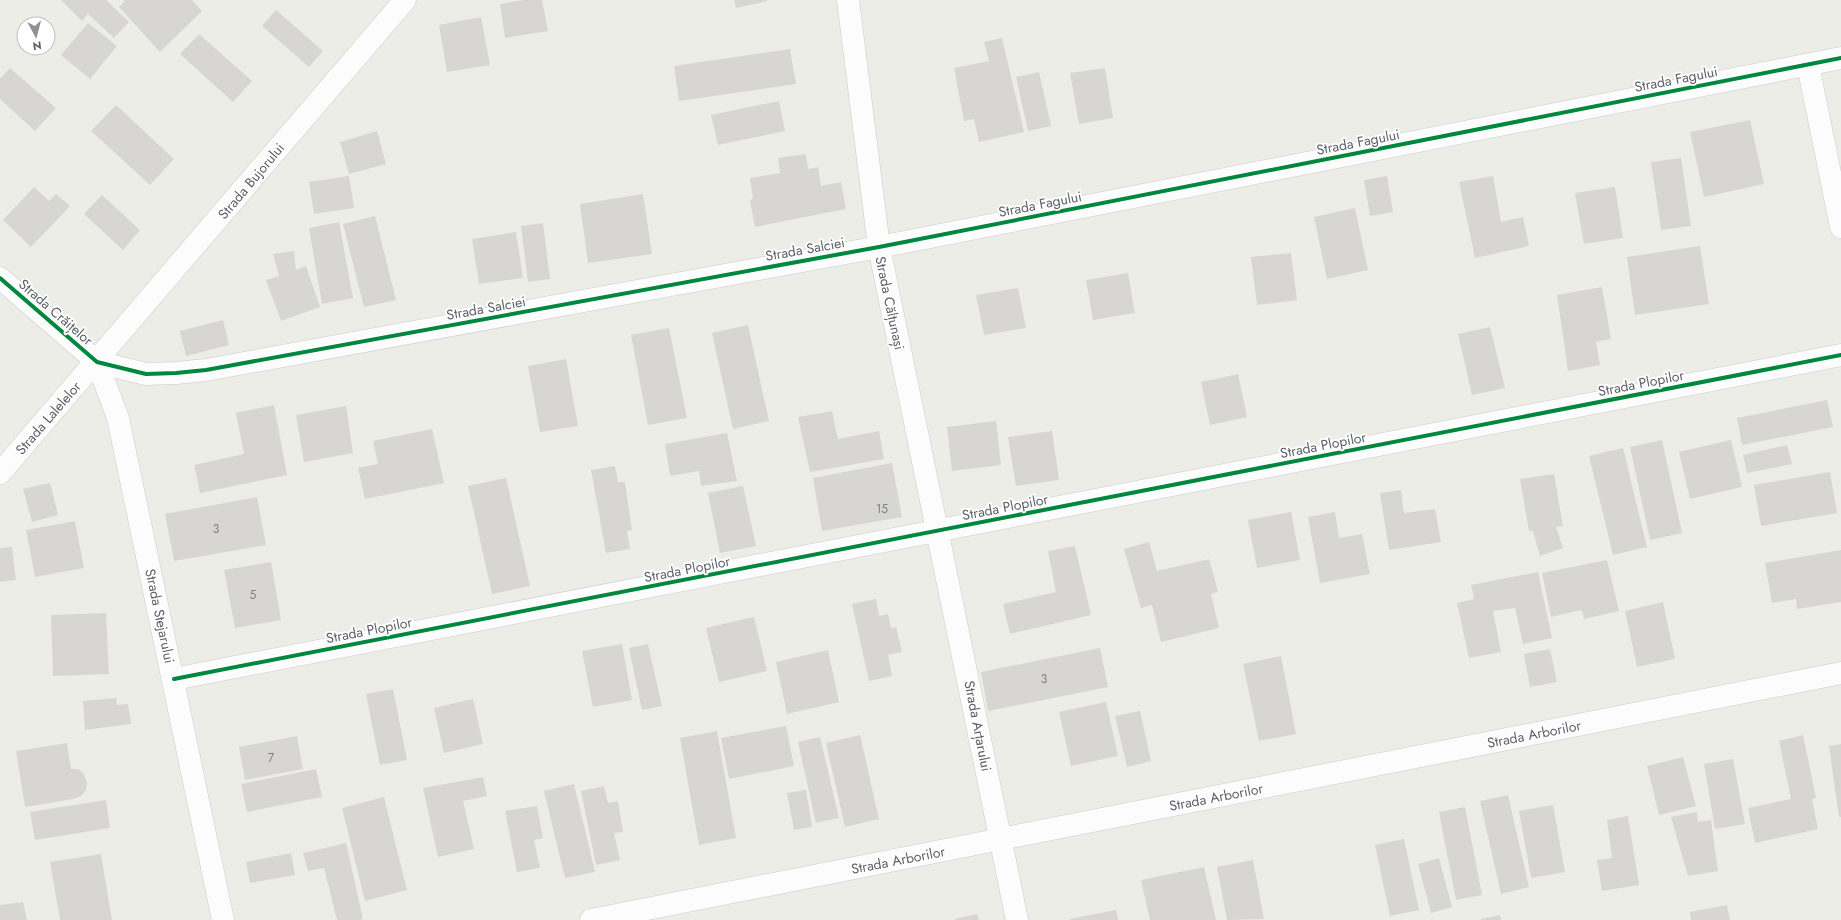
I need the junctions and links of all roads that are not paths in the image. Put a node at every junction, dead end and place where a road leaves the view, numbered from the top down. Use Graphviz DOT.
graph roads {
  1 [pos="405,0"];
  2 [pos="848,0"];
  3 [pos="1841,58"];
  4 [pos="1808,65"];
  5 [pos="1841,227"];
  6 [pos="879,247"];
  7 [pos="0,278"];
  8 [pos="1841,355"];
  9 [pos="97,362"];
  10 [pos="0,474"];
  11 [pos="938,531"];
  12 [pos="1841,673"];
  13 [pos="174,680"];
  14 [pos="1001,840"];
  15 [pos="223,920"];
  16 [pos="591,920"];
  17 [pos="1017,920"];
  1 -- 9 [label="street, Strada Bujorului"];
  2 -- 6 [label="street, Strada Călțunași"];
  3 -- 4 [label="street, Strada Fagului"];
  4 -- 5 [label="street"];
  4 -- 6 [label="street, Strada Fagului"];
  6 -- 9 [label="street, Strada Salciei"];
  6 -- 11 [label="street, Strada Călțunași"];
  7 -- 9 [label="street, Strada Crăițelor"];
  8 -- 11 [label="street, Strada Plopilor"];
  9 -- 10 [label="street, Strada Lalelelor"];
  9 -- 13 [label="street, Strada Stejarului"];
  11 -- 13 [label="street, Strada Plopilor"];
  11 -- 14 [label="street, Strada Arțarului"];
  12 -- 14 [label="street, Strada Arborilor"];
  13 -- 15 [label="street, Strada Stejarului"];
  14 -- 16 [label="street, Strada Arborilor"];
  14 -- 17 [label="street, Strada Arțarului"];
}
